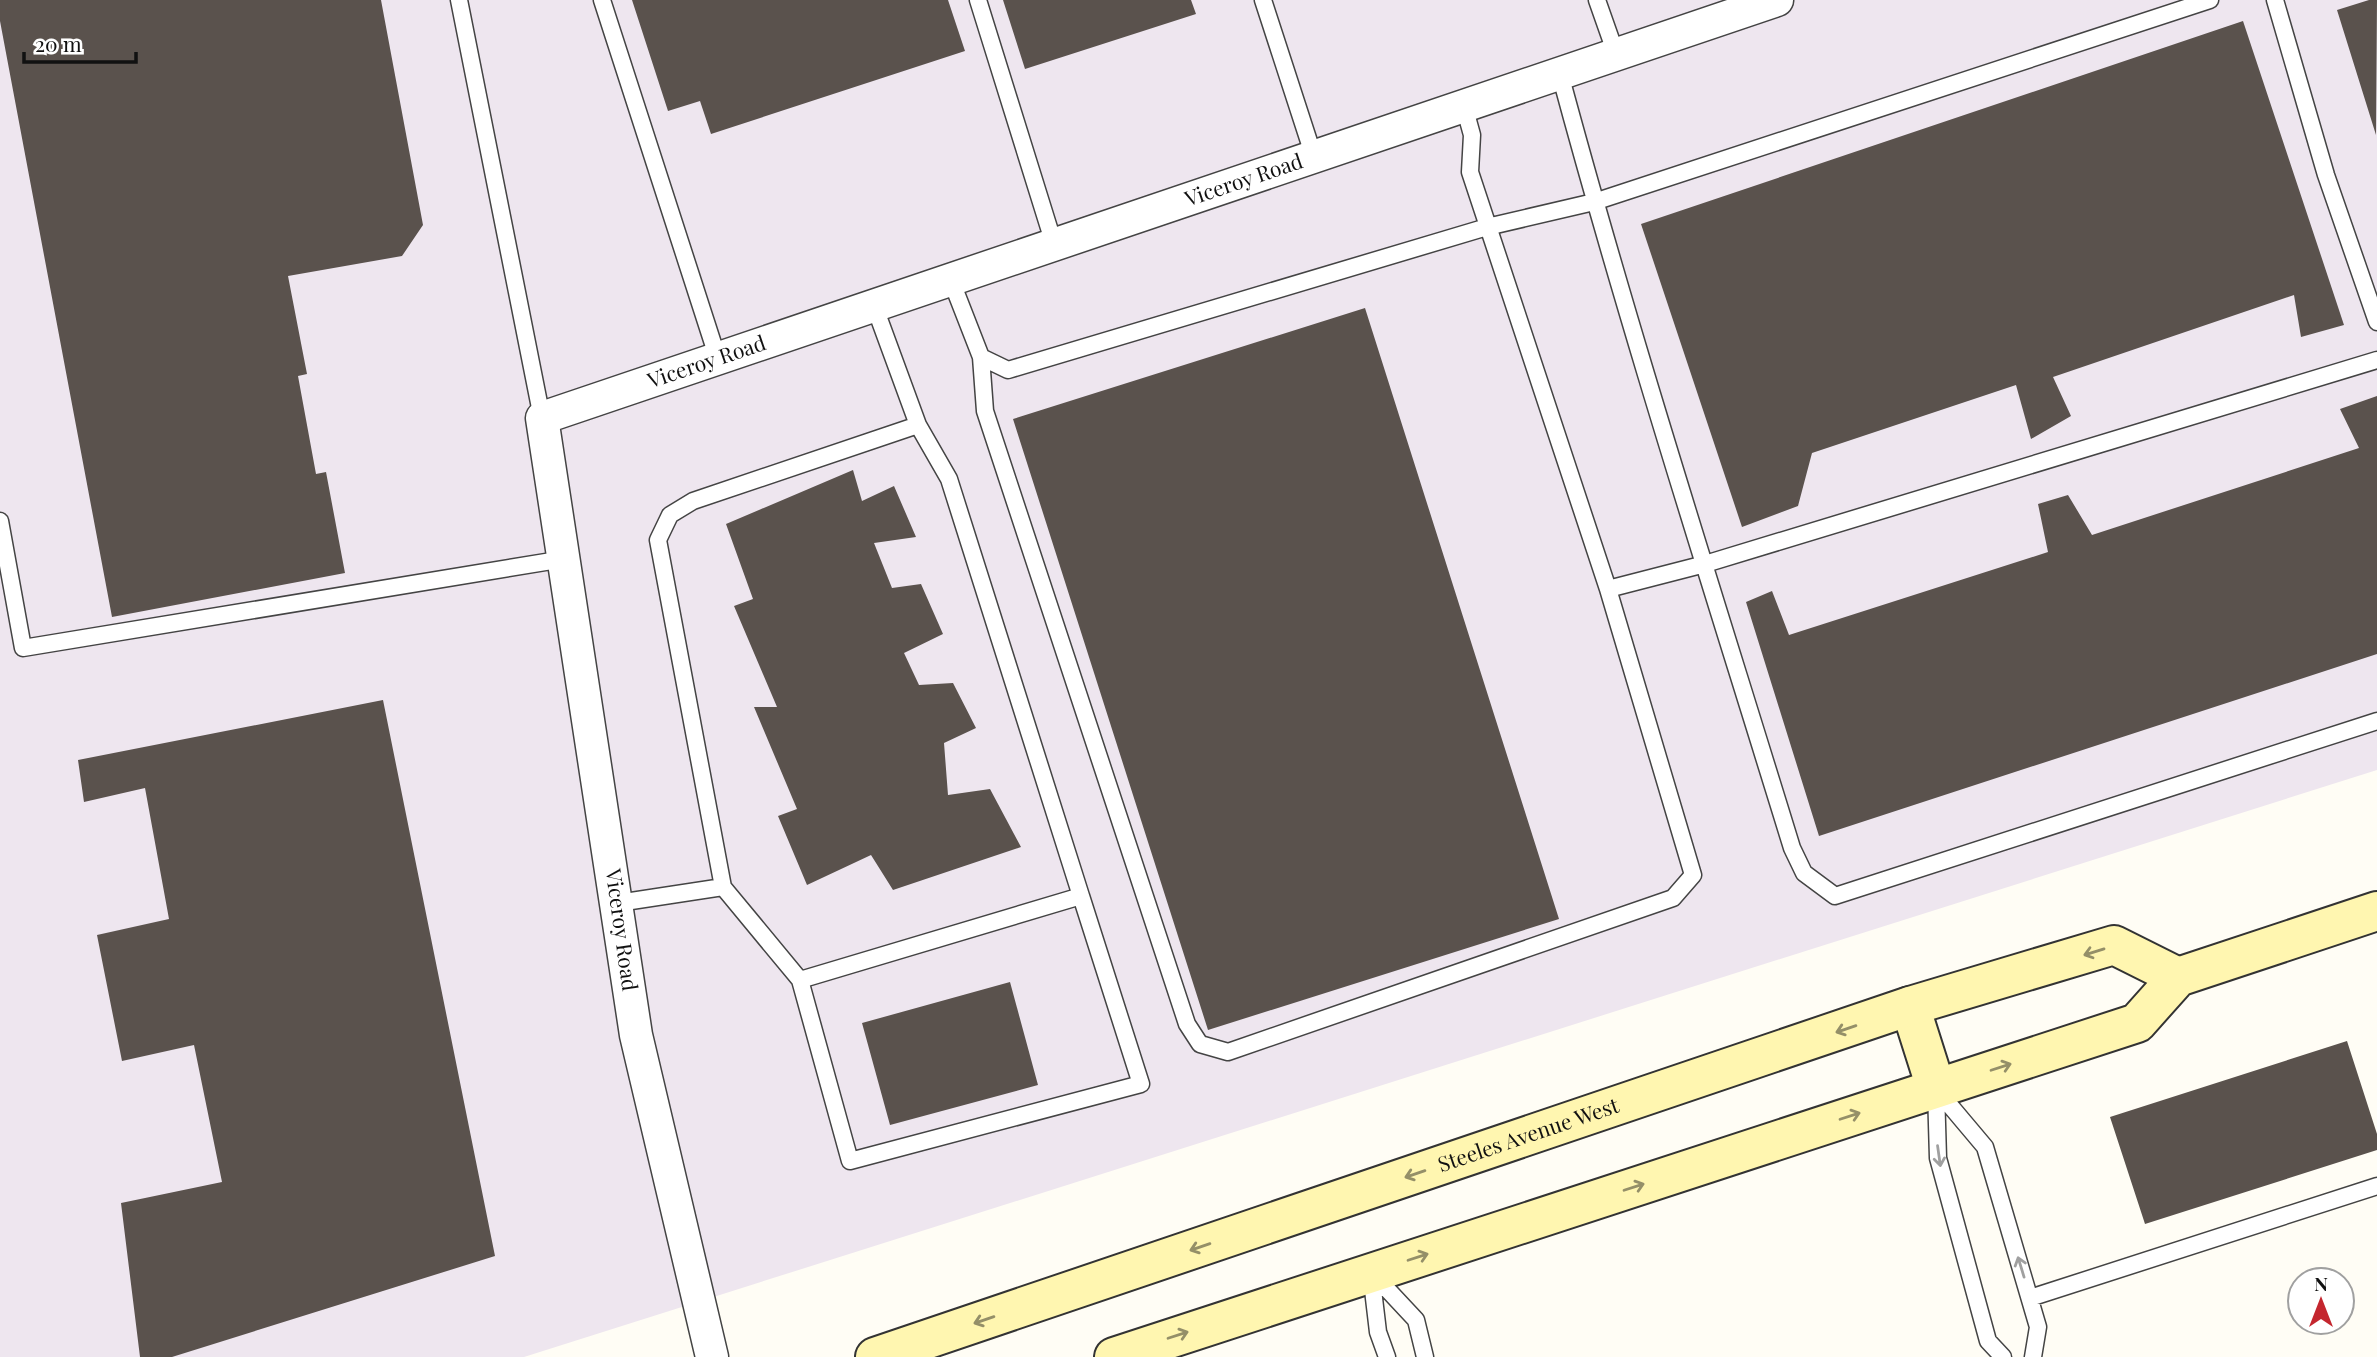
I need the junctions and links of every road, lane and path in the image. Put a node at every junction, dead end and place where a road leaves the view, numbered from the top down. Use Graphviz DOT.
graph roads {
  1 [pos="459,0"];
  2 [pos="602,0"];
  3 [pos="978,0"];
  4 [pos="1263,0"];
  5 [pos="1597,0"];
  6 [pos="1777,0"];
  7 [pos="2210,0"];
  8 [pos="2275,0"];
  9 [pos="1616,54"];
  10 [pos="1560,74"];
  11 [pos="1464,106"];
  12 [pos="1314,157"];
  13 [pos="1594,202"];
  14 [pos="1487,228"];
  15 [pos="1054,244"];
  16 [pos="951,279"];
  17 [pos="874,305"];
  18 [pos="2377,322"];
  19 [pos="981,357"];
  20 [pos="718,359"];
  21 [pos="2377,360"];
  22 [pos="542,418"];
  23 [pos="918,425"];
  24 [pos="0,521"];
  25 [pos="564,559"];
  26 [pos="1704,564"];
  27 [pos="1608,589"];
  28 [pos="2377,721"];
  29 [pos="723,887"];
  30 [pos="1081,896"];
  31 [pos="618,903"];
  32 [pos="2377,911"];
  33 [pos="2178,977"];
  34 [pos="800,980"];
  35 [pos="1910,1006"];
  36 [pos="1936,1088"];
  37 [pos="2377,1186"];
  38 [pos="1371,1273"];
  39 [pos="2030,1298"];
  40 [pos="712,1357"];
  41 [pos="875,1357"];
  42 [pos="1114,1357"];
  43 [pos="1387,1357"];
  44 [pos="1425,1357"];
  45 [pos="2003,1357"];
  46 [pos="2033,1357"];
  1 -- 22 [label="lane"];
  2 -- 20 [label="lane"];
  3 -- 15 [label="lane"];
  4 -- 12 [label="lane"];
  5 -- 9 [label="lane"];
  6 -- 9 [label="street, Viceroy Road"];
  7 -- 13 [label="lane"];
  8 -- 18 [label="lane"];
  9 -- 10 [label="street, Viceroy Road"];
  10 -- 11 [label="street, Viceroy Road"];
  10 -- 13 [label="lane"];
  11 -- 12 [label="street, Viceroy Road"];
  11 -- 14 [label="lane"];
  12 -- 15 [label="street, Viceroy Road"];
  13 -- 14 [label="lane"];
  13 -- 26 [label="lane"];
  14 -- 19 [label="lane"];
  14 -- 27 [label="lane"];
  15 -- 16 [label="street, Viceroy Road"];
  16 -- 17 [label="street, Viceroy Road"];
  16 -- 19 [label="lane"];
  17 -- 20 [label="street, Viceroy Road"];
  17 -- 23 [label="lane"];
  19 -- 27 [label="lane"];
  20 -- 22 [label="street, Viceroy Road"];
  21 -- 26 [label="lane"];
  22 -- 25 [label="street, Viceroy Road"];
  23 -- 29 [label="lane"];
  23 -- 30 [label="lane"];
  24 -- 25 [label="lane"];
  25 -- 31 [label="street, Viceroy Road"];
  26 -- 27 [label="lane"];
  26 -- 28 [label="lane"];
  29 -- 31 [label="lane"];
  29 -- 34 [label="lane"];
  30 -- 34 [label="lane"];
  30 -- 34 [label="lane"];
  31 -- 40 [label="street, Viceroy Road"];
  32 -- 33 [label="main road"];
  33 -- 35 [label="main road, Steeles Avenue West, one-way"];
  36 -- 33 [label="main road, one-way"];
  35 -- 36 [label="main road"];
  35 -- 41 [label="main road, Steeles Avenue West, one-way"];
  38 -- 36 [label="main road, one-way"];
  39 -- 36 [label="lane, one-way"];
  36 -- 45 [label="lane, one-way"];
  37 -- 39 [label="lane"];
  42 -- 38 [label="main road, one-way"];
  38 -- 43 [label="lane"];
  38 -- 44 [label="lane"];
  39 -- 46 [label="lane"];
}
